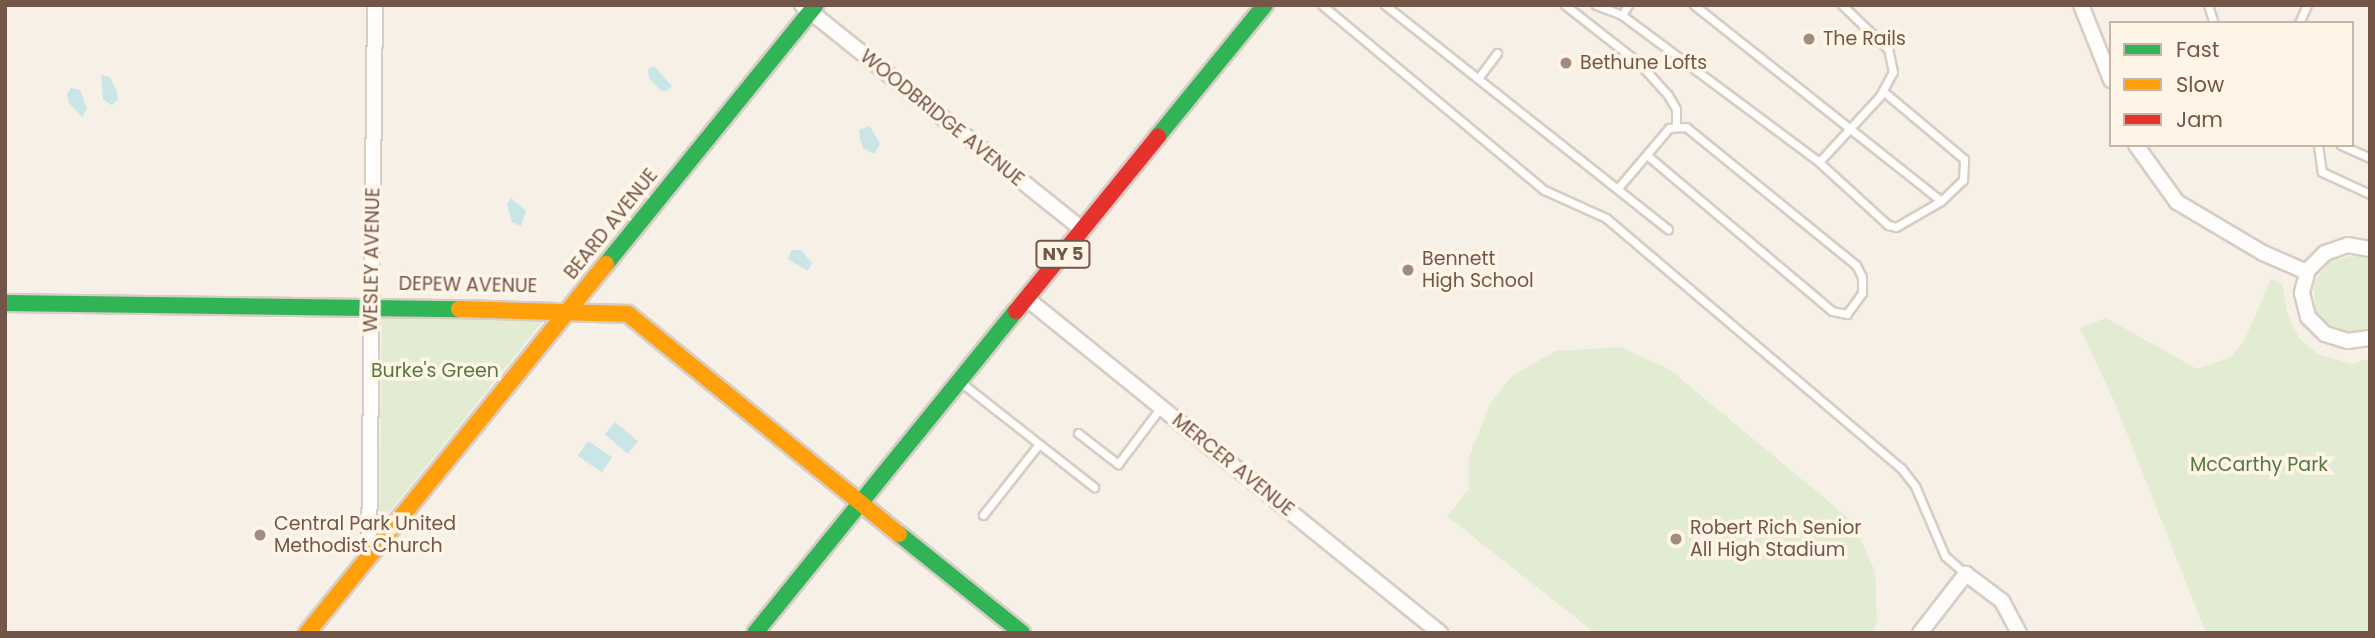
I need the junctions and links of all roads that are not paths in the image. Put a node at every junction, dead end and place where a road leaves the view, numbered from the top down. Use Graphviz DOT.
graph roads {
  1 [pos="375,5"];
  2 [pos="1265,5"];
  3 [pos="1322,5"];
  4 [pos="1385,5"];
  5 [pos="1565,5"];
  6 [pos="1596,5"];
  7 [pos="1628,5"];
  8 [pos="1693,5"];
  9 [pos="1842,5"];
  10 [pos="2081,5"];
  11 [pos="2307,5"];
  12 [pos="809,8"];
  13 [pos="1622,15"];
  14 [pos="2300,21"];
  15 [pos="1497,54"];
  16 [pos="2109,75"];
  17 [pos="1479,77"];
  18 [pos="1883,91"];
  19 [pos="1676,126"];
  20 [pos="1852,130"];
  21 [pos="2137,147"];
  22 [pos="2318,147"];
  23 [pos="2345,147"];
  24 [pos="1647,155"];
  25 [pos="2370,158"];
  26 [pos="1819,162"];
  27 [pos="1618,188"];
  28 [pos="2370,194"];
  29 [pos="1941,201"];
  30 [pos="1668,229"];
  31 [pos="1083,230"];
  32 [pos="2370,249"];
  33 [pos="2307,272"];
  34 [pos="1026,298"];
  35 [pos="5,303"];
  36 [pos="372,306"];
  37 [pos="570,307"];
  38 [pos="2370,338"];
  39 [pos="960,382"];
  40 [pos="1161,407"];
  41 [pos="1077,433"];
  42 [pos="1039,444"];
  43 [pos="1094,487"];
  44 [pos="862,504"];
  45 [pos="983,515"];
  46 [pos="369,556"];
  47 [pos="1966,574"];
  48 [pos="307,633"];
  49 [pos="755,633"];
  50 [pos="1022,633"];
  51 [pos="1440,633"];
  52 [pos="1920,633"];
  53 [pos="2019,633"];
  1 -- 36 [label="street, WESLEY AVENUE"];
  2 -- 31 [label="street, NY 5"];
  3 -- 47 [label="lane"];
  4 -- 17 [label="lane"];
  5 -- 19 [label="lane"];
  6 -- 13 [label="lane"];
  7 -- 13 [label="lane"];
  8 -- 20 [label="lane"];
  9 -- 18 [label="lane"];
  10 -- 16 [label="street"];
  11 -- 14 [label="lane"];
  12 -- 31 [label="street, WOODBRIDGE AVENUE"];
  12 -- 37 [label="street, BEARD AVENUE"];
  13 -- 26 [label="lane"];
  15 -- 17 [label="lane"];
  17 -- 27 [label="lane"];
  18 -- 20 [label="lane"];
  18 -- 29 [label="lane"];
  19 -- 24 [label="lane"];
  19 -- 24 [label="lane"];
  20 -- 26 [label="lane"];
  20 -- 29 [label="lane"];
  21 -- 33 [label="street"];
  22 -- 28 [label="lane"];
  23 -- 25 [label="lane"];
  24 -- 27 [label="lane"];
  26 -- 29 [label="lane"];
  27 -- 30 [label="lane"];
  31 -- 34 [label="street, NY 5"];
  32 -- 33 [label="street"];
  33 -- 38 [label="street"];
  34 -- 39 [label="street, NY 5"];
  34 -- 40 [label="street, MERCER AVENUE"];
  35 -- 36 [label="street, DEPEW AVENUE"];
  36 -- 37 [label="street, DEPEW AVENUE"];
  36 -- 46 [label="street, WESLEY AVENUE"];
  37 -- 44 [label="street, DEPEW AVENUE"];
  37 -- 46 [label="street, BEARD AVENUE"];
  39 -- 42 [label="lane"];
  39 -- 44 [label="street, NY 5"];
  40 -- 41 [label="lane"];
  40 -- 51 [label="street, MERCER AVENUE"];
  42 -- 43 [label="lane"];
  42 -- 45 [label="lane"];
  44 -- 49 [label="street, NY 5"];
  44 -- 50 [label="street, DEPEW AVENUE"];
  46 -- 48 [label="street, BEARD AVENUE"];
  47 -- 52 [label="street"];
  47 -- 53 [label="street"];
}
